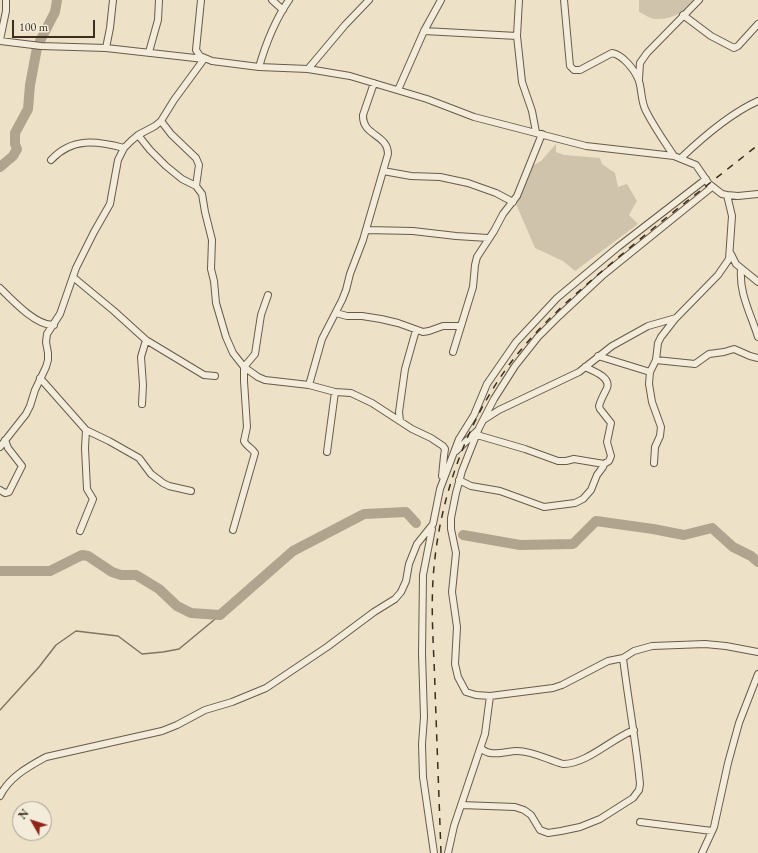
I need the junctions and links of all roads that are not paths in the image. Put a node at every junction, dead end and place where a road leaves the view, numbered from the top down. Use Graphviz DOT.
graph roads {
  1 [pos="6,0"];
  2 [pos="113,0"];
  3 [pos="159,0"];
  4 [pos="201,0"];
  5 [pos="272,0"];
  6 [pos="290,0"];
  7 [pos="369,0"];
  8 [pos="441,0"];
  9 [pos="519,0"];
  10 [pos="564,0"];
  11 [pos="699,0"];
  12 [pos="283,10"];
  13 [pos="683,15"];
  14 [pos="758,24"];
  15 [pos="424,31"];
  16 [pos="517,36"];
  17 [pos="0,41"];
  18 [pos="106,48"];
  19 [pos="149,52"];
  20 [pos="204,58"];
  21 [pos="259,67"];
  22 [pos="308,69"];
  23 [pos="639,80"];
  24 [pos="374,82"];
  25 [pos="398,90"];
  26 [pos="758,101"];
  27 [pos="161,121"];
  28 [pos="539,133"];
  29 [pos="138,135"];
  30 [pos="124,148"];
  31 [pos="677,157"];
  32 [pos="51,160"];
  33 [pos="383,171"];
  34 [pos="706,179"];
  35 [pos="196,186"];
  36 [pos="712,187"];
  37 [pos="758,194"];
  38 [pos="727,196"];
  39 [pos="513,202"];
  40 [pos="366,230"];
  41 [pos="488,238"];
  42 [pos="731,252"];
  43 [pos="741,270"];
  44 [pos="73,277"];
  45 [pos="758,282"];
  46 [pos="0,288"];
  47 [pos="268,295"];
  48 [pos="336,313"];
  49 [pos="676,318"];
  50 [pos="54,326"];
  51 [pos="461,326"];
  52 [pos="416,330"];
  53 [pos="758,336"];
  54 [pos="146,340"];
  55 [pos="453,352"];
  56 [pos="598,356"];
  57 [pos="758,358"];
  58 [pos="656,360"];
  59 [pos="244,367"];
  60 [pos="585,367"];
  61 [pos="650,372"];
  62 [pos="215,376"];
  63 [pos="40,378"];
  64 [pos="309,385"];
  65 [pos="335,392"];
  66 [pos="142,404"];
  67 [pos="400,421"];
  68 [pos="483,421"];
  69 [pos="479,428"];
  70 [pos="86,430"];
  71 [pos="477,435"];
  72 [pos="2,440"];
  73 [pos="0,447"];
  74 [pos="327,452"];
  75 [pos="453,454"];
  76 [pos="654,463"];
  77 [pos="604,464"];
  78 [pos="460,480"];
  79 [pos="440,488"];
  80 [pos="0,490"];
  81 [pos="191,491"];
  82 [pos="433,524"];
  83 [pos="233,530"];
  84 [pos="80,531"];
  85 [pos="758,652"];
  86 [pos="623,658"];
  87 [pos="758,674"];
  88 [pos="490,696"];
  89 [pos="634,730"];
  90 [pos="480,748"];
  91 [pos="0,796"];
  92 [pos="462,805"];
  93 [pos="640,822"];
  94 [pos="712,831"];
  95 [pos="434,853"];
  96 [pos="448,853"];
  97 [pos="702,853"];
  1 -- 17 [label="street"];
  2 -- 18 [label="street"];
  3 -- 19 [label="street"];
  4 -- 20 [label="street"];
  5 -- 12 [label="street"];
  6 -- 12 [label="street"];
  7 -- 22 [label="street"];
  8 -- 15 [label="street"];
  9 -- 16 [label="street"];
  10 -- 23 [label="street"];
  11 -- 13 [label="street"];
  12 -- 21 [label="street"];
  13 -- 14 [label="street"];
  13 -- 23 [label="street"];
  15 -- 16 [label="street"];
  15 -- 25 [label="street"];
  16 -- 28 [label="street"];
  17 -- 18 [label="street"];
  18 -- 19 [label="street"];
  19 -- 20 [label="street"];
  20 -- 21 [label="street"];
  20 -- 27 [label="street"];
  21 -- 22 [label="street"];
  22 -- 24 [label="street"];
  23 -- 31 [label="street"];
  24 -- 25 [label="street"];
  24 -- 33 [label="street"];
  25 -- 28 [label="street"];
  26 -- 31 [label="street"];
  27 -- 29 [label="street"];
  27 -- 35 [label="street"];
  28 -- 31 [label="street"];
  28 -- 39 [label="street"];
  29 -- 30 [label="street"];
  29 -- 35 [label="street"];
  30 -- 32 [label="street"];
  30 -- 44 [label="street"];
  31 -- 34 [label="street"];
  33 -- 39 [label="street"];
  33 -- 40 [label="street"];
  34 -- 36 [label="street"];
  34 -- 75 [label="street"];
  35 -- 59 [label="street"];
  36 -- 38 [label="street"];
  36 -- 68 [label="street"];
  37 -- 38 [label="street"];
  38 -- 42 [label="street"];
  39 -- 41 [label="street"];
  40 -- 41 [label="street"];
  40 -- 48 [label="street"];
  41 -- 51 [label="street"];
  42 -- 43 [label="street"];
  42 -- 49 [label="street"];
  43 -- 45 [label="street"];
  43 -- 53 [label="street"];
  44 -- 50 [label="street"];
  44 -- 54 [label="street"];
  46 -- 50 [label="street"];
  47 -- 59 [label="street"];
  48 -- 52 [label="street"];
  48 -- 64 [label="street"];
  49 -- 56 [label="street"];
  49 -- 58 [label="street"];
  50 -- 63 [label="street"];
  51 -- 52 [label="street"];
  51 -- 55 [label="street"];
  52 -- 67 [label="street"];
  54 -- 62 [label="street"];
  54 -- 66 [label="street"];
  56 -- 60 [label="street"];
  56 -- 61 [label="street"];
  57 -- 58 [label="street"];
  58 -- 61 [label="street"];
  59 -- 64 [label="street"];
  59 -- 83 [label="street"];
  60 -- 68 [label="street"];
  60 -- 77 [label="street"];
  61 -- 76 [label="street"];
  63 -- 70 [label="street"];
  63 -- 72 [label="street"];
  64 -- 65 [label="street"];
  65 -- 67 [label="street"];
  65 -- 74 [label="street"];
  67 -- 79 [label="street"];
  68 -- 69 [label="street"];
  69 -- 71 [label="street"];
  69 -- 75 [label="street"];
  70 -- 81 [label="street"];
  70 -- 84 [label="street"];
  71 -- 77 [label="street"];
  71 -- 78 [label="street"];
  72 -- 73 [label="street"];
  72 -- 80 [label="street"];
  75 -- 79 [label="street"];
  77 -- 78 [label="street"];
  78 -- 88 [label="street"];
  79 -- 82 [label="street"];
  82 -- 91 [label="street"];
  82 -- 95 [label="street"];
  85 -- 86 [label="street"];
  86 -- 88 [label="street"];
  86 -- 89 [label="street"];
  87 -- 94 [label="street"];
  88 -- 90 [label="street"];
  89 -- 90 [label="street"];
  89 -- 92 [label="street"];
  90 -- 92 [label="street"];
  92 -- 96 [label="street"];
  93 -- 94 [label="street"];
  94 -- 97 [label="street"];
}
